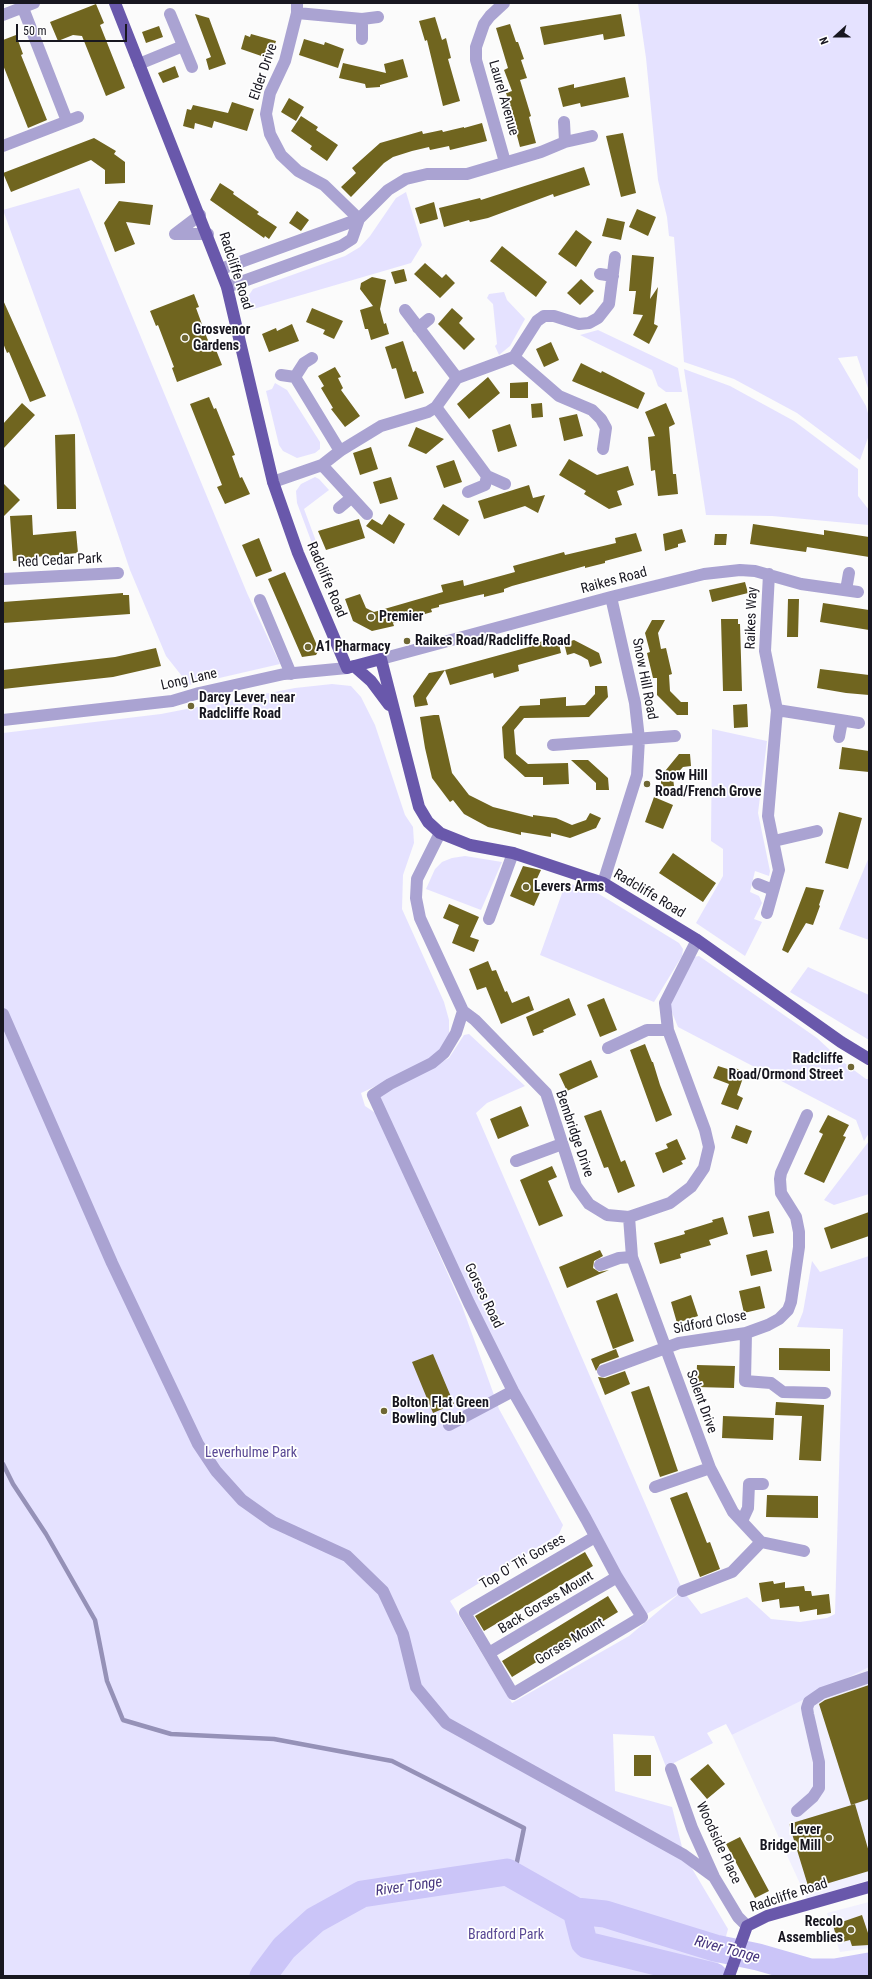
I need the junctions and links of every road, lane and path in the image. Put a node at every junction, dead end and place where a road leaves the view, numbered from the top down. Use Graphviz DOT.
graph roads {
  1 [pos="115,3"];
  2 [pos="504,3"];
  3 [pos="26,4"];
  4 [pos="297,8"];
  5 [pos="170,14"];
  6 [pos="3,15"];
  7 [pos="378,17"];
  8 [pos="362,19"];
  9 [pos="362,39"];
  10 [pos="183,46"];
  11 [pos="139,64"];
  12 [pos="192,67"];
  13 [pos="564,122"];
  14 [pos="592,136"];
  15 [pos="565,142"];
  16 [pos="3,146"];
  17 [pos="506,162"];
  18 [pos="200,215"];
  19 [pos="359,219"];
  20 [pos="208,234"];
  21 [pos="615,257"];
  22 [pos="221,269"];
  23 [pos="600,274"];
  24 [pos="612,276"];
  25 [pos="227,287"];
  26 [pos="405,310"];
  27 [pos="429,319"];
  28 [pos="418,328"];
  29 [pos="514,357"];
  30 [pos="312,358"];
  31 [pos="281,375"];
  32 [pos="295,377"];
  33 [pos="457,378"];
  34 [pos="436,407"];
  35 [pos="603,449"];
  36 [pos="340,451"];
  37 [pos="322,465"];
  38 [pos="487,476"];
  39 [pos="273,482"];
  40 [pos="505,484"];
  41 [pos="468,492"];
  42 [pos="351,498"];
  43 [pos="339,508"];
  44 [pos="367,514"];
  45 [pos="118,573"];
  46 [pos="849,573"];
  47 [pos="769,574"];
  48 [pos="3,579"];
  49 [pos="611,597"];
  50 [pos="260,600"];
  51 [pos="381,659"];
  52 [pos="351,667"];
  53 [pos="287,674"];
  54 [pos="777,710"];
  55 [pos="395,714"];
  56 [pos="3,720"];
  57 [pos="842,721"];
  58 [pos="859,723"];
  59 [pos="675,736"];
  60 [pos="840,737"];
  61 [pos="639,738"];
  62 [pos="553,744"];
  63 [pos="817,831"];
  64 [pos="440,833"];
  65 [pos="774,841"];
  66 [pos="513,853"];
  67 [pos="603,883"];
  68 [pos="758,884"];
  69 [pos="773,890"];
  70 [pos="767,913"];
  71 [pos="489,919"];
  72 [pos="698,940"];
  73 [pos="463,1011"];
  74 [pos="3,1014"];
  75 [pos="668,1030"];
  76 [pos="608,1048"];
  77 [pos="869,1059"];
  78 [pos="807,1115"];
  79 [pos="562,1144"];
  80 [pos="516,1161"];
  81 [pos="630,1217"];
  82 [pos="632,1256"];
  83 [pos="600,1265"];
  84 [pos="746,1333"];
  85 [pos="665,1347"];
  86 [pos="602,1371"];
  87 [pos="513,1391"];
  88 [pos="825,1393"];
  89 [pos="448,1425"];
  90 [pos="710,1468"];
  91 [pos="763,1484"];
  92 [pos="656,1487"];
  93 [pos="742,1521"];
  94 [pos="595,1537"];
  95 [pos="760,1542"];
  96 [pos="804,1551"];
  97 [pos="617,1578"];
  98 [pos="684,1591"];
  99 [pos="642,1617"];
  100 [pos="489,1653"];
  101 [pos="869,1677"];
  102 [pos="671,1769"];
  103 [pos="797,1811"];
  104 [pos="714,1877"];
  105 [pos="869,1887"];
  106 [pos="747,1926"];
  107 [pos="729,1976"];
  1 -- 11 [label="main road, Radcliffe Road"];
  2 -- 17 [label="street, Laurel Avenue"];
  3 -- 6 [label="street"];
  3 -- 16 [label="street"];
  4 -- 8 [label="street, Elder Drive"];
  4 -- 19 [label="street, Elder Drive"];
  5 -- 10 [label="street"];
  7 -- 8 [label="street, Elder Drive"];
  8 -- 9 [label="street"];
  10 -- 11 [label="street"];
  10 -- 12 [label="street"];
  11 -- 18 [label="main road, Radcliffe Road"];
  13 -- 15 [label="street"];
  14 -- 15 [label="street"];
  15 -- 17 [label="street"];
  17 -- 19 [label="street"];
  18 -- 20 [label="main road, Radcliffe Road"];
  18 -- 20 [label="street"];
  19 -- 22 [label="street"];
  19 -- 25 [label="street"];
  20 -- 22 [label="main road, Radcliffe Road"];
  21 -- 24 [label="street"];
  22 -- 25 [label="main road, Radcliffe Road"];
  23 -- 24 [label="street"];
  24 -- 29 [label="street"];
  25 -- 39 [label="main road, Radcliffe Road"];
  26 -- 28 [label="street"];
  27 -- 28 [label="street"];
  28 -- 33 [label="street"];
  29 -- 33 [label="street"];
  29 -- 35 [label="street"];
  30 -- 32 [label="street"];
  31 -- 32 [label="street"];
  32 -- 36 [label="street"];
  33 -- 34 [label="street"];
  34 -- 36 [label="street"];
  34 -- 38 [label="street"];
  36 -- 37 [label="street"];
  37 -- 39 [label="street"];
  37 -- 42 [label="street"];
  38 -- 40 [label="street"];
  38 -- 41 [label="street"];
  39 -- 52 [label="main road, Radcliffe Road"];
  42 -- 43 [label="street"];
  42 -- 44 [label="street"];
  45 -- 48 [label="street, Red Cedar Park"];
  46 -- 47 [label="street, Raikes Road"];
  47 -- 49 [label="street, Raikes Road"];
  47 -- 54 [label="street, Raikes Way"];
  49 -- 51 [label="street, Raikes Road"];
  49 -- 61 [label="street, Snow Hill Road"];
  50 -- 53 [label="street"];
  51 -- 52 [label="main road, Long Lane"];
  51 -- 55 [label="main road, Radcliffe Road"];
  52 -- 53 [label="street, Long Lane"];
  52 -- 55 [label="main road, Radcliffe Road"];
  53 -- 56 [label="street, Long Lane"];
  54 -- 57 [label="street"];
  54 -- 65 [label="street, Raikes Way"];
  55 -- 64 [label="main road, Radcliffe Road"];
  57 -- 58 [label="street"];
  57 -- 60 [label="street"];
  59 -- 61 [label="street"];
  61 -- 62 [label="street"];
  61 -- 67 [label="street, Snow Hill Road"];
  63 -- 65 [label="street"];
  64 -- 66 [label="main road, Radcliffe Road"];
  64 -- 73 [label="street, Bembridge Drive"];
  65 -- 69 [label="street, Raikes Way"];
  66 -- 67 [label="main road, Radcliffe Road"];
  66 -- 71 [label="street"];
  67 -- 72 [label="main road, Radcliffe Road"];
  68 -- 69 [label="street"];
  69 -- 70 [label="street, Raikes Way"];
  72 -- 75 [label="street, Bembridge Drive"];
  72 -- 77 [label="main road, Radcliffe Road"];
  73 -- 79 [label="street, Bembridge Drive"];
  73 -- 87 [label="street, Gorses Road"];
  74 -- 104 [label="street"];
  75 -- 76 [label="street"];
  75 -- 81 [label="street, Bembridge Drive"];
  78 -- 84 [label="street, Sidford Close"];
  79 -- 80 [label="street"];
  79 -- 81 [label="street, Bembridge Drive"];
  81 -- 82 [label="street, Solent Drive"];
  82 -- 83 [label="street"];
  82 -- 85 [label="street, Solent Drive"];
  84 -- 85 [label="street, Sidford Close"];
  84 -- 88 [label="street"];
  85 -- 86 [label="street, Sidford Close"];
  85 -- 90 [label="street, Solent Drive"];
  87 -- 89 [label="street"];
  87 -- 94 [label="street, Gorses Road"];
  90 -- 92 [label="street"];
  90 -- 93 [label="street, Solent Drive"];
  91 -- 93 [label="street"];
  93 -- 95 [label="street, Solent Drive"];
  94 -- 97 [label="street, Gorses Road"];
  94 -- 100 [label="street, Top O' Th' Gorses"];
  95 -- 96 [label="street"];
  95 -- 98 [label="street"];
  97 -- 99 [label="street, Gorses Road"];
  97 -- 100 [label="street, Back Gorses Mount"];
  99 -- 100 [label="street, Gorses Mount"];
  101 -- 103 [label="street"];
  102 -- 104 [label="street, Woodside Place"];
  104 -- 106 [label="street, Woodside Place"];
  105 -- 106 [label="main road, Radcliffe Road"];
  106 -- 107 [label="main road, Radcliffe Road"];
}
